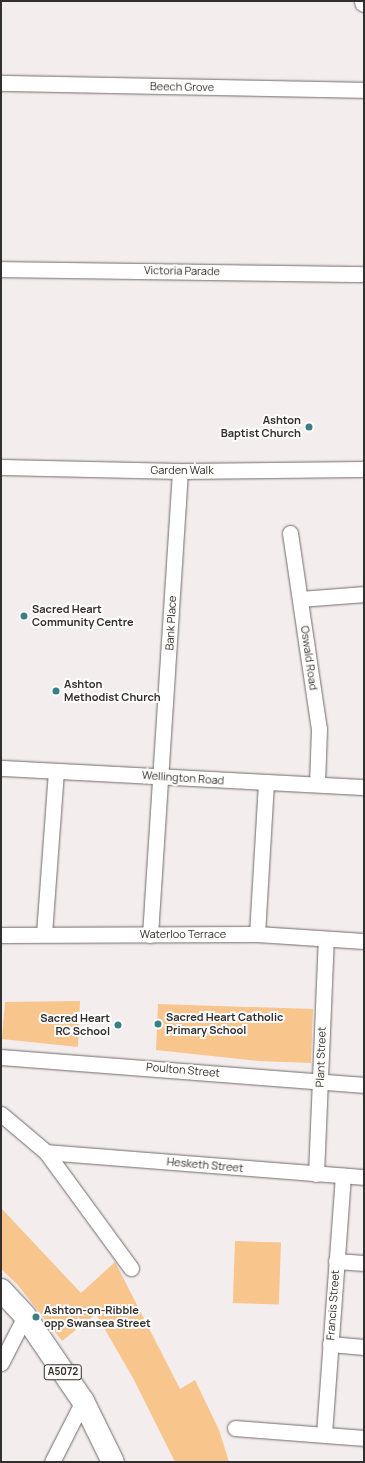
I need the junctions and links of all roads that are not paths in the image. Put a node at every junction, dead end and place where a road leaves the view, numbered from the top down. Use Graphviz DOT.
graph roads {
  1 [pos="1,83"];
  2 [pos="364,90"];
  3 [pos="1,269"];
  4 [pos="364,274"];
  5 [pos="1,467"];
  6 [pos="364,469"];
  7 [pos="180,471"];
  8 [pos="290,533"];
  9 [pos="364,594"];
  10 [pos="301,599"];
  11 [pos="1,768"];
  12 [pos="56,771"];
  13 [pos="162,776"];
  14 [pos="266,783"];
  15 [pos="317,784"];
  16 [pos="364,787"];
  17 [pos="1,934"];
  18 [pos="44,934"];
  19 [pos="257,934"];
  20 [pos="150,935"];
  21 [pos="326,939"];
  22 [pos="364,941"];
  23 [pos="1,1057"];
  24 [pos="320,1082"];
  25 [pos="364,1085"];
  26 [pos="1,1114"];
  27 [pos="46,1152"];
  28 [pos="316,1174"];
  29 [pos="342,1176"];
  30 [pos="364,1177"];
  31 [pos="336,1261"];
  32 [pos="364,1263"];
  33 [pos="131,1268"];
  34 [pos="1,1290"];
  35 [pos="25,1316"];
  36 [pos="330,1344"];
  37 [pos="364,1347"];
  38 [pos="1,1363"];
  39 [pos="83,1401"];
  40 [pos="236,1428"];
  41 [pos="324,1434"];
  42 [pos="364,1438"];
  43 [pos="52,1462"];
  44 [pos="113,1462"];
  1 -- 2 [label="street, Beech Grove"];
  3 -- 4 [label="street, Victoria Parade"];
  5 -- 7 [label="street, Garden Walk"];
  6 -- 7 [label="street, Garden Walk"];
  7 -- 13 [label="street, Bank Place"];
  8 -- 10 [label="street, Oswald Road"];
  9 -- 10 [label="street"];
  10 -- 15 [label="street, Oswald Road"];
  11 -- 12 [label="street, Wellington Road"];
  12 -- 13 [label="street, Wellington Road"];
  12 -- 18 [label="street"];
  13 -- 14 [label="street, Wellington Road"];
  13 -- 20 [label="street, Bank Place"];
  14 -- 15 [label="street, Wellington Road"];
  14 -- 19 [label="street"];
  15 -- 16 [label="street, Wellington Road"];
  17 -- 18 [label="street, Waterloo Terrace"];
  18 -- 20 [label="street, Waterloo Terrace"];
  19 -- 20 [label="street, Waterloo Terrace"];
  19 -- 21 [label="street, Waterloo Terrace"];
  21 -- 22 [label="street, Waterloo Terrace"];
  21 -- 24 [label="street, Plant Street"];
  23 -- 24 [label="street, Poulton Street"];
  24 -- 25 [label="street, Poulton Street"];
  24 -- 28 [label="street, Plant Street"];
  26 -- 27 [label="street"];
  27 -- 28 [label="street, Hesketh Street"];
  27 -- 33 [label="street"];
  28 -- 29 [label="street, Hesketh Street"];
  29 -- 30 [label="street, Hesketh Street"];
  29 -- 31 [label="street, Francis Street"];
  31 -- 32 [label="street"];
  31 -- 36 [label="street, Francis Street"];
  34 -- 35 [label="main road, A5072"];
  35 -- 38 [label="street"];
  35 -- 39 [label="main road, A5072"];
  36 -- 37 [label="street"];
  36 -- 41 [label="street, Francis Street"];
  39 -- 43 [label="street"];
  39 -- 44 [label="main road, A5072"];
  40 -- 41 [label="street"];
  41 -- 42 [label="street"];
}
